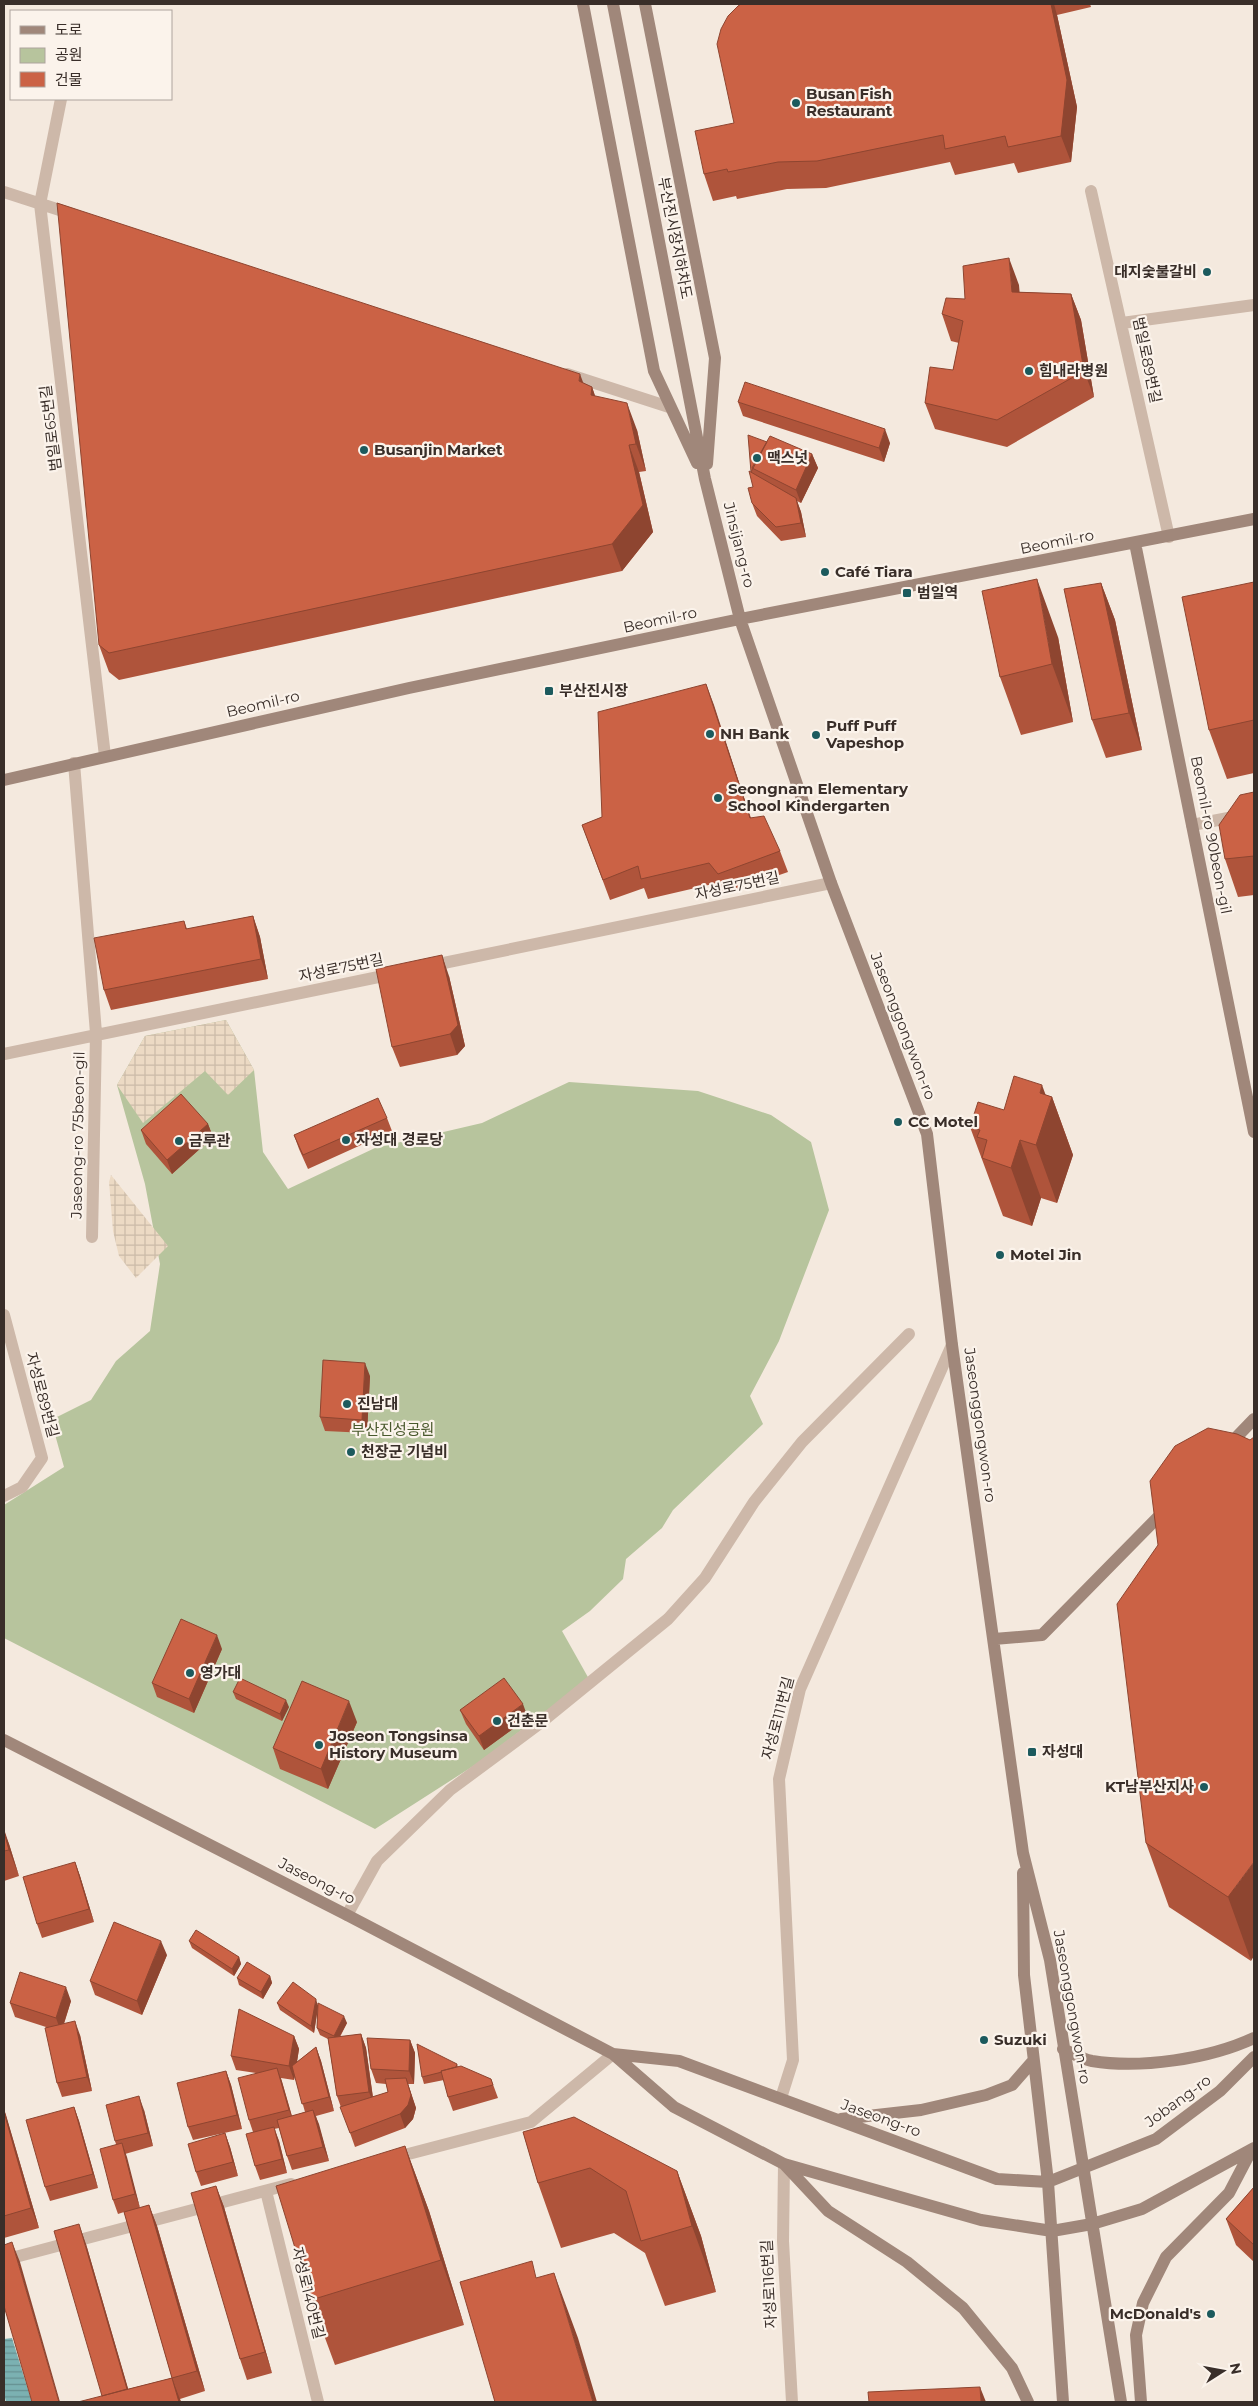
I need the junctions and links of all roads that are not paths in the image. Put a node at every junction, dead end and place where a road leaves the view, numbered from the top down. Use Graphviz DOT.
graph roads {
  1 [pos="583,4"];
  2 [pos="612,4"];
  3 [pos="645,4"];
  4 [pos="61,100"];
  5 [pos="1091,191"];
  6 [pos="4,192"];
  7 [pos="40,204"];
  8 [pos="87,219"];
  9 [pos="1254,305"];
  10 [pos="1122,323"];
  11 [pos="557,370"];
  12 [pos="669,407"];
  13 [pos="705,479"];
  14 [pos="1254,519"];
  15 [pos="1169,536"];
  16 [pos="1135,544"];
  17 [pos="740,620"];
  18 [pos="105,756"];
  19 [pos="74,763"];
  20 [pos="4,780"];
  21 [pos="1254,812"];
  22 [pos="1192,825"];
  23 [pos="831,883"];
  24 [pos="96,1034"];
  25 [pos="4,1054"];
  26 [pos="1254,1132"];
  27 [pos="92,1237"];
  28 [pos="4,1315"];
  29 [pos="909,1334"];
  30 [pos="952,1345"];
  31 [pos="1254,1419"];
  32 [pos="1220,1454"];
  33 [pos="4,1496"];
  34 [pos="1179,1496"];
  35 [pos="994,1639"];
  36 [pos="4,1740"];
  37 [pos="1023,1853"];
  38 [pos="347,1915"];
  39 [pos="1254,2038"];
  40 [pos="1063,2048"];
  41 [pos="613,2054"];
  42 [pos="1254,2057"];
  43 [pos="1033,2061"];
  44 [pos="781,2098"];
  45 [pos="838,2120"];
  46 [pos="1253,2150"];
  47 [pos="380,2161"];
  48 [pos="784,2164"];
  49 [pos="1083,2168"];
  50 [pos="304,2181"];
  51 [pos="1048,2182"];
  52 [pos="266,2191"];
  53 [pos="1092,2224"];
  54 [pos="1052,2231"];
  55 [pos="4,2260"];
  56 [pos="318,2402"];
  57 [pos="792,2402"];
  58 [pos="1028,2402"];
  59 [pos="1063,2402"];
  60 [pos="1121,2402"];
  61 [pos="1141,2402"];
  1 -- 12 [label="main road"];
  2 -- 13 [label="main road, 부산진시장지하차도"];
  3 -- 13 [label="main road"];
  4 -- 7 [label="street, 범일로65번길"];
  5 -- 10 [label="street, 범일로89번길"];
  6 -- 7 [label="street"];
  7 -- 8 [label="street"];
  7 -- 18 [label="street, 범일로65번길"];
  9 -- 10 [label="street"];
  10 -- 15 [label="street, 범일로89번길"];
  11 -- 12 [label="street"];
  12 -- 13 [label="main road"];
  13 -- 17 [label="main road, Jinsijang-ro"];
  14 -- 15 [label="main road, Beomil-ro"];
  15 -- 16 [label="main road, Beomil-ro"];
  16 -- 17 [label="main road, Beomil-ro"];
  16 -- 22 [label="main road, Beomil-ro 90beon-gil"];
  17 -- 18 [label="main road, Beomil-ro"];
  17 -- 23 [label="main road, Jaseonggongwon-ro"];
  18 -- 19 [label="main road, Beomil-ro"];
  19 -- 20 [label="main road, Beomil-ro"];
  19 -- 24 [label="street"];
  21 -- 22 [label="street"];
  22 -- 26 [label="main road, Beomil-ro 90beon-gil"];
  23 -- 24 [label="street, 자성로75번길"];
  23 -- 30 [label="main road, Jaseonggongwon-ro"];
  24 -- 25 [label="street, 자성로75번길"];
  24 -- 27 [label="street, Jaseong-ro 75beon-gil"];
  28 -- 33 [label="street, 자성로89번길"];
  29 -- 38 [label="street"];
  30 -- 35 [label="main road, Jaseonggongwon-ro"];
  30 -- 44 [label="street, 자성로111번길"];
  31 -- 32 [label="main road"];
  34 -- 35 [label="main road"];
  35 -- 37 [label="main road, Jaseonggongwon-ro"];
  36 -- 38 [label="main road, Jaseong-ro"];
  37 -- 40 [label="main road, Jaseonggongwon-ro"];
  37 -- 43 [label="main road, Jaseonggongwon-ro"];
  38 -- 41 [label="main road, Jaseong-ro"];
  39 -- 40 [label="main road"];
  40 -- 49 [label="main road, Jaseonggongwon-ro"];
  41 -- 44 [label="main road, Jaseong-ro"];
  41 -- 47 [label="street"];
  41 -- 48 [label="main road, Jaseong-ro"];
  42 -- 49 [label="main road, Jobang-ro"];
  43 -- 45 [label="main road"];
  43 -- 51 [label="main road, Jaseonggongwon-ro"];
  44 -- 45 [label="main road, Jaseong-ro"];
  45 -- 51 [label="main road, Jaseong-ro"];
  46 -- 53 [label="main road"];
  46 -- 61 [label="main road"];
  48 -- 54 [label="main road, Jaseong-ro"];
  48 -- 57 [label="street, 자성로116번길"];
  48 -- 58 [label="main road"];
  49 -- 51 [label="main road, Jaseong-ro"];
  49 -- 53 [label="main road"];
  50 -- 52 [label="street"];
  51 -- 54 [label="main road, Jaseonggongwon-ro"];
  52 -- 55 [label="street"];
  52 -- 56 [label="street, 자성로140번길"];
  53 -- 54 [label="main road, Jaseong-ro"];
  53 -- 60 [label="main road"];
  54 -- 59 [label="main road"];
}
